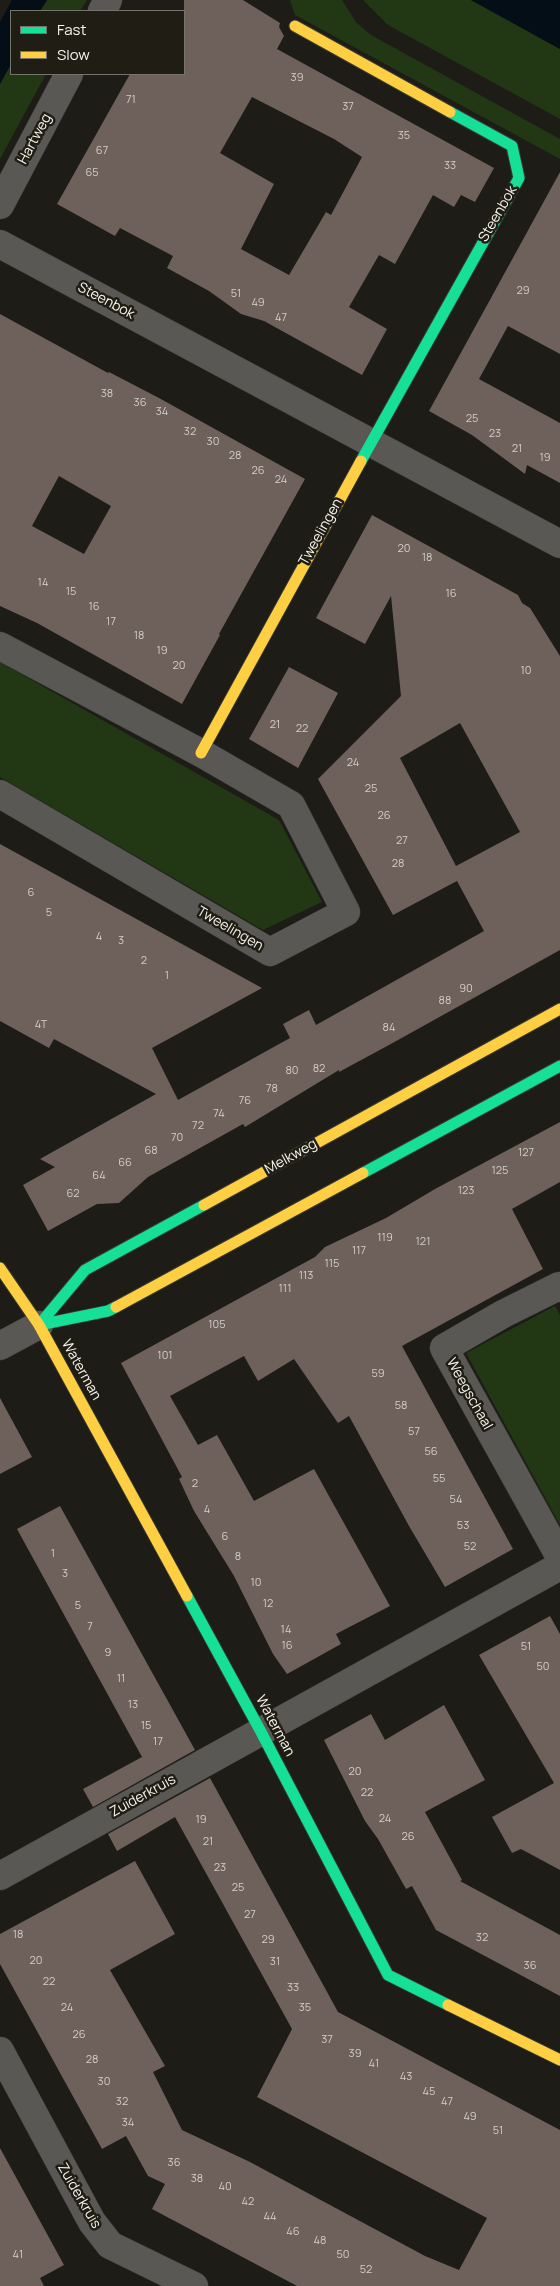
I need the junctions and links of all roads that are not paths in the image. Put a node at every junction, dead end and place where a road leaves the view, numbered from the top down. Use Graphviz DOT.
graph roads {
  1 [pos="296,26"];
  2 [pos="68,75"];
  3 [pos="0,205"];
  4 [pos="0,244"];
  5 [pos="371,444"];
  6 [pos="560,544"];
  7 [pos="0,646"];
  8 [pos="200,753"];
  9 [pos="0,794"];
  10 [pos="560,1009"];
  11 [pos="560,1066"];
  12 [pos="0,1268"];
  13 [pos="560,1288"];
  14 [pos="39,1325"];
  15 [pos="0,1346"];
  16 [pos="560,1557"];
  17 [pos="560,1566"];
  18 [pos="260,1730"];
  19 [pos="0,1876"];
  20 [pos="2,2060"];
  21 [pos="560,2060"];
  22 [pos="194,2286"];
  1 -- 5 [label="street, Steenbok"];
  2 -- 3 [label="street, Hartweg"];
  4 -- 5 [label="street, Steenbok"];
  5 -- 6 [label="street, Steenbok"];
  5 -- 8 [label="street, Tweelingen"];
  7 -- 8 [label="street, Tweelingen"];
  8 -- 9 [label="street, Tweelingen"];
  10 -- 14 [label="street, Melkweg"];
  11 -- 14 [label="street, Melkweg"];
  12 -- 14 [label="street, Waterman"];
  13 -- 16 [label="street, Weegschaal"];
  14 -- 15 [label="street, Melkweg"];
  14 -- 18 [label="street, Waterman"];
  17 -- 18 [label="street"];
  18 -- 19 [label="street, Zuiderkruis"];
  18 -- 21 [label="street, Waterman"];
  20 -- 22 [label="street, Zuiderkruis"];
}
